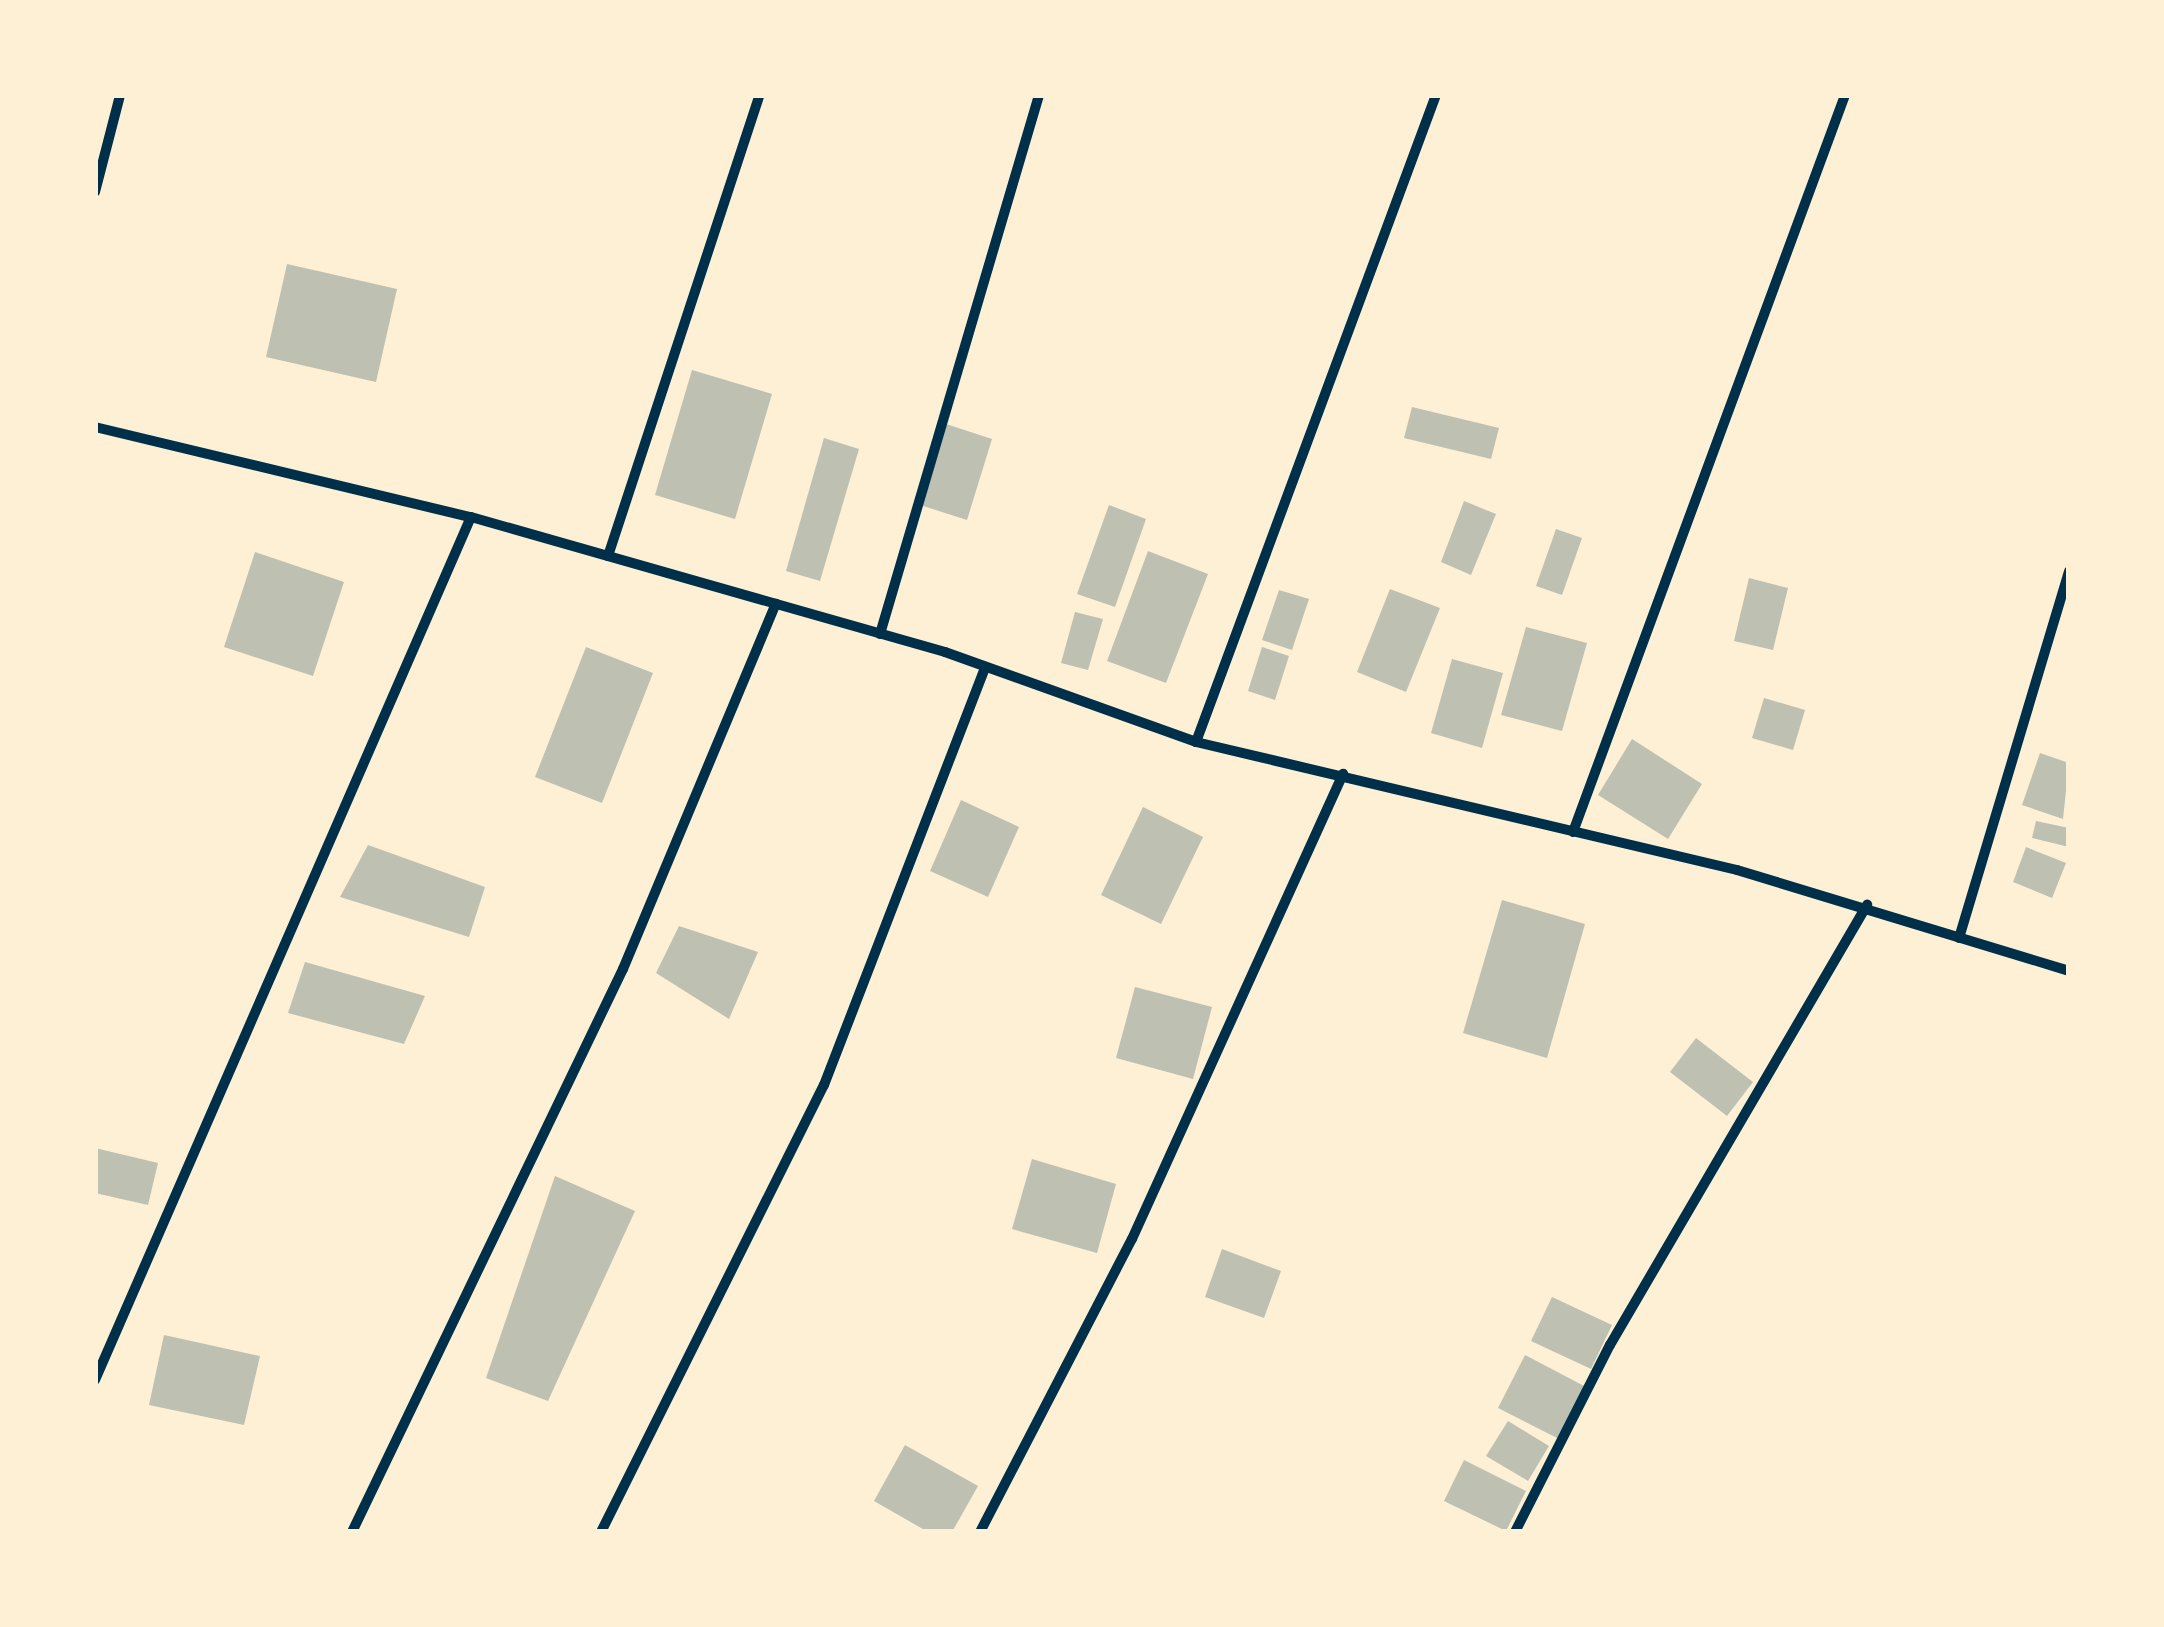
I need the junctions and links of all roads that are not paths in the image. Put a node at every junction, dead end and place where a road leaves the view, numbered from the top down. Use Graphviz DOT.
graph roads {
  1 [pos="120,95"];
  2 [pos="760,95"];
  3 [pos="1039,95"];
  4 [pos="1436,95"];
  5 [pos="1845,95"];
  6 [pos="95,192"];
  7 [pos="95,427"];
  8 [pos="472,517"];
  9 [pos="608,556"];
  10 [pos="2069,571"];
  11 [pos="776,604"];
  12 [pos="880,634"];
  13 [pos="984,670"];
  14 [pos="1196,742"];
  15 [pos="1344,774"];
  16 [pos="1572,832"];
  17 [pos="1867,906"];
  18 [pos="1959,938"];
  19 [pos="2069,971"];
  20 [pos="95,1380"];
  21 [pos="352,1532"];
  22 [pos="602,1532"];
  23 [pos="980,1532"];
  24 [pos="1515,1532"];
  1 -- 6 [label="street"];
  2 -- 9 [label="street"];
  3 -- 12 [label="street"];
  4 -- 14 [label="street"];
  5 -- 16 [label="street"];
  7 -- 8 [label="street"];
  8 -- 9 [label="street"];
  8 -- 20 [label="street"];
  9 -- 11 [label="street"];
  10 -- 18 [label="street"];
  11 -- 12 [label="street"];
  11 -- 21 [label="street"];
  12 -- 13 [label="street"];
  13 -- 14 [label="street"];
  13 -- 22 [label="street"];
  14 -- 15 [label="street"];
  15 -- 16 [label="street"];
  15 -- 23 [label="street"];
  16 -- 17 [label="street"];
  17 -- 18 [label="street"];
  17 -- 24 [label="street"];
  18 -- 19 [label="street"];
}
